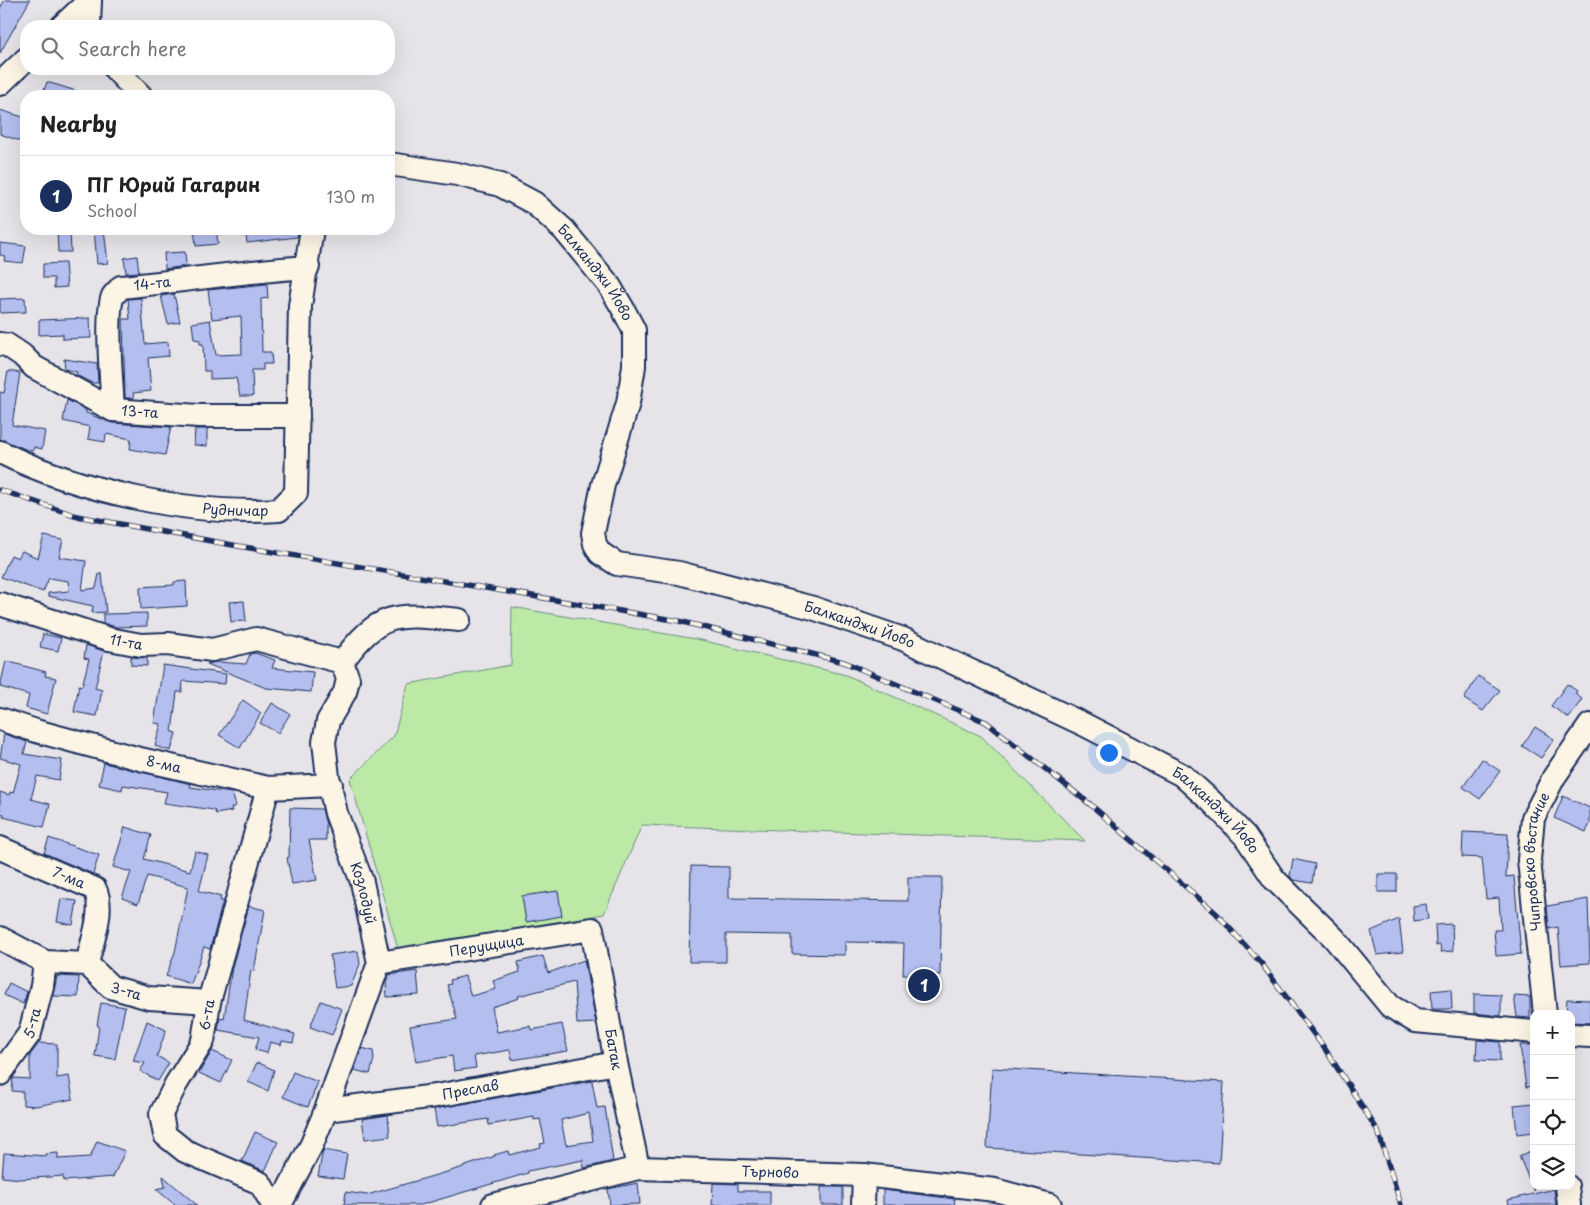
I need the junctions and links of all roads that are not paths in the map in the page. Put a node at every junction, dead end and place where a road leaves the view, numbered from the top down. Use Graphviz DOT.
graph roads {
  1 [pos="90,0"];
  2 [pos="68,20"];
  3 [pos="89,20"];
  4 [pos="121,75"];
  5 [pos="134,90"];
  6 [pos="395,165"];
  7 [pos="311,235"];
  8 [pos="308,267"];
  9 [pos="0,344"];
  10 [pos="114,410"];
  11 [pos="298,416"];
  12 [pos="0,452"];
  13 [pos="0,604"];
  14 [pos="459,620"];
  15 [pos="342,662"];
  16 [pos="0,719"];
  17 [pos="1590,725"];
  18 [pos="331,785"];
  19 [pos="268,788"];
  20 [pos="0,848"];
  21 [pos="592,929"];
  22 [pos="0,938"];
  23 [pos="45,962"];
  24 [pos="380,963"];
  25 [pos="87,964"];
  26 [pos="209,1002"];
  27 [pos="1545,1010"];
  28 [pos="1530,1032"];
  29 [pos="1575,1035"];
  30 [pos="1590,1036"];
  31 [pos="616,1063"];
  32 [pos="0,1074"];
  33 [pos="326,1110"];
  34 [pos="638,1168"];
  35 [pos="864,1175"];
  36 [pos="1567,1190"];
  37 [pos="505,1203"];
  38 [pos="273,1205"];
  39 [pos="280,1205"];
  40 [pos="863,1205"];
  41 [pos="1050,1205"];
  42 [pos="1569,1205"];
  1 -- 2 [label="street"];
  1 -- 3 [label="street"];
  4 -- 5 [label="street"];
  6 -- 28 [label="street, Балканджи Йово"];
  7 -- 8 [label="street, Рудничар"];
  8 -- 10 [label="street, 14-та"];
  8 -- 11 [label="street, Рудничар"];
  9 -- 10 [label="street, 13-та"];
  10 -- 11 [label="street, 13-та"];
  11 -- 12 [label="street, Рудничар"];
  13 -- 15 [label="street, 11-та"];
  14 -- 15 [label="street"];
  15 -- 18 [label="street, Козлодуй"];
  16 -- 19 [label="street, 8-ма"];
  17 -- 27 [label="street, Чипровско въстание"];
  18 -- 19 [label="street, 8-ма"];
  18 -- 24 [label="street, Козлодуй"];
  19 -- 26 [label="street, 6-та"];
  20 -- 25 [label="street, 7-ма"];
  21 -- 24 [label="street, Перущица"];
  21 -- 31 [label="street, Батак"];
  22 -- 23 [label="street"];
  23 -- 25 [label="street"];
  23 -- 32 [label="street, 5-та"];
  24 -- 33 [label="street"];
  25 -- 26 [label="street, 3-та"];
  26 -- 38 [label="street, 6-та"];
  29 -- 30 [label="street"];
  31 -- 33 [label="street, Преслав"];
  31 -- 34 [label="street, Батак"];
  33 -- 39 [label="street"];
  34 -- 35 [label="street, Търново"];
  34 -- 37 [label="street, Търново"];
  35 -- 40 [label="street"];
  35 -- 41 [label="street, Търново"];
  36 -- 42 [label="street"];
}
